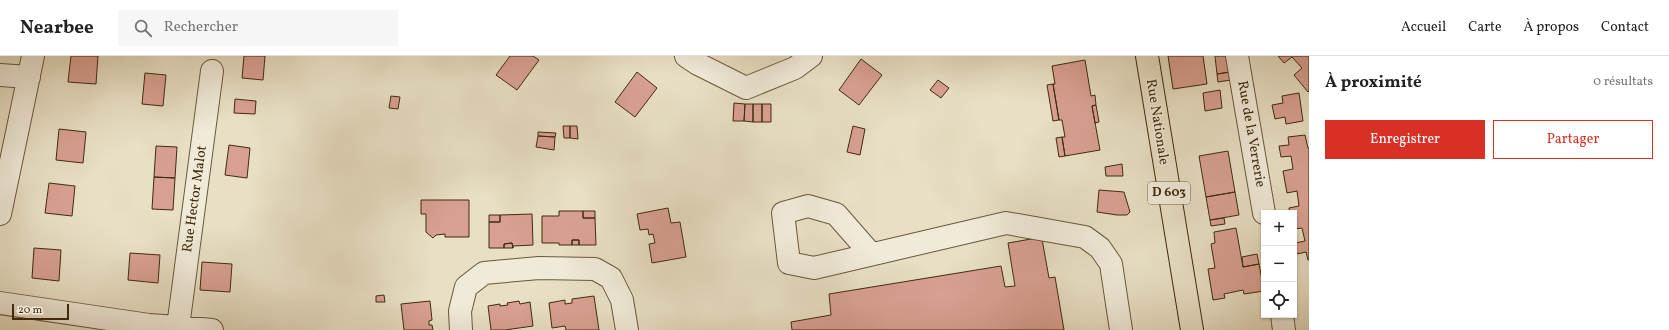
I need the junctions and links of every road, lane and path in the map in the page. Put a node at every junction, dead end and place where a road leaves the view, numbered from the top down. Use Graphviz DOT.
graph roads {
  1 [pos="33,56"];
  2 [pos="686,56"];
  3 [pos="1146,56"];
  4 [pos="1237,56"];
  5 [pos="800,60"];
  6 [pos="212,71"];
  7 [pos="0,76"];
  8 [pos="29,77"];
  9 [pos="1263,210"];
  10 [pos="0,214"];
  11 [pos="871,254"];
  12 [pos="0,303"];
  13 [pos="1282,318"];
  14 [pos="178,327"];
  15 [pos="212,330"];
  16 [pos="461,330"];
  17 [pos="626,330"];
  18 [pos="1121,330"];
  19 [pos="1192,330"];
  20 [pos="1284,330"];
  1 -- 8 [label="street"];
  2 -- 5 [label="street"];
  3 -- 19 [label="main road, Rue Nationale / D 603"];
  4 -- 9 [label="street, Rue de la Verrerie"];
  6 -- 14 [label="street, Rue Hector Malot"];
  7 -- 8 [label="street"];
  8 -- 10 [label="street"];
  11 -- 18 [label="street"];
  12 -- 14 [label="street"];
  13 -- 20 [label="street"];
  14 -- 15 [label="street"];
  16 -- 17 [label="street"];
}
